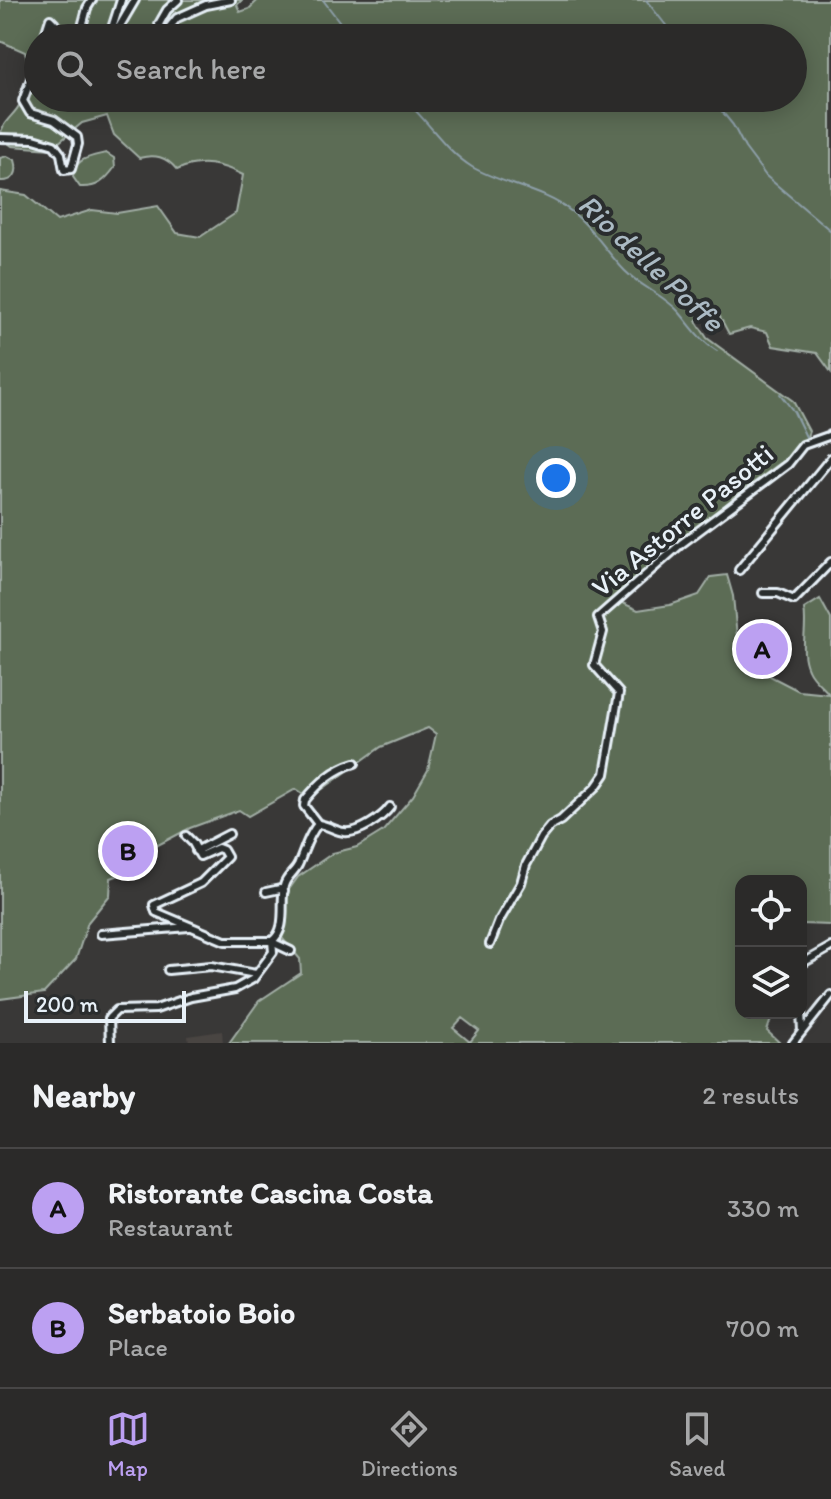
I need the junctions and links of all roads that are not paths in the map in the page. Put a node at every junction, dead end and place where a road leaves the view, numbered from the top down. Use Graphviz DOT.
graph roads {
  1 [pos="92,0"];
  2 [pos="121,0"];
  3 [pos="135,0"];
  4 [pos="178,0"];
  5 [pos="231,0"];
  6 [pos="83,24"];
  7 [pos="113,24"];
  8 [pos="121,24"];
  9 [pos="159,24"];
  10 [pos="172,24"];
  11 [pos="29,112"];
  12 [pos="0,138"];
  13 [pos="831,435"];
  14 [pos="831,458"];
  15 [pos="831,562"];
  16 [pos="739,570"];
  17 [pos="763,593"];
  18 [pos="355,763"];
  19 [pos="390,807"];
  20 [pos="318,824"];
  21 [pos="229,834"];
  22 [pos="186,836"];
  23 [pos="196,851"];
  24 [pos="284,891"];
  25 [pos="266,892"];
  26 [pos="189,927"];
  27 [pos="101,934"];
  28 [pos="273,942"];
  29 [pos="490,944"];
  30 [pos="831,947"];
  31 [pos="291,951"];
  32 [pos="807,961"];
  33 [pos="168,970"];
  34 [pos="256,974"];
  35 [pos="831,995"];
  36 [pos="801,1019"];
  37 [pos="802,1031"];
  38 [pos="110,1043"];
  39 [pos="793,1043"];
  1 -- 6 [label="street"];
  2 -- 7 [label="street"];
  3 -- 8 [label="street"];
  4 -- 9 [label="street"];
  5 -- 10 [label="street"];
  11 -- 12 [label="street"];
  13 -- 29 [label="street, Via Astorre Pasotti"];
  14 -- 16 [label="street"];
  15 -- 17 [label="street"];
  18 -- 20 [label="street"];
  19 -- 20 [label="street"];
  20 -- 24 [label="street"];
  21 -- 23 [label="street"];
  22 -- 23 [label="street"];
  23 -- 26 [label="street"];
  24 -- 25 [label="street"];
  24 -- 28 [label="street"];
  26 -- 27 [label="street"];
  26 -- 28 [label="street"];
  28 -- 31 [label="street"];
  28 -- 34 [label="street"];
  30 -- 32 [label="street"];
  33 -- 34 [label="street"];
  34 -- 38 [label="street"];
  35 -- 37 [label="street"];
  36 -- 37 [label="street"];
  37 -- 39 [label="street"];
}
